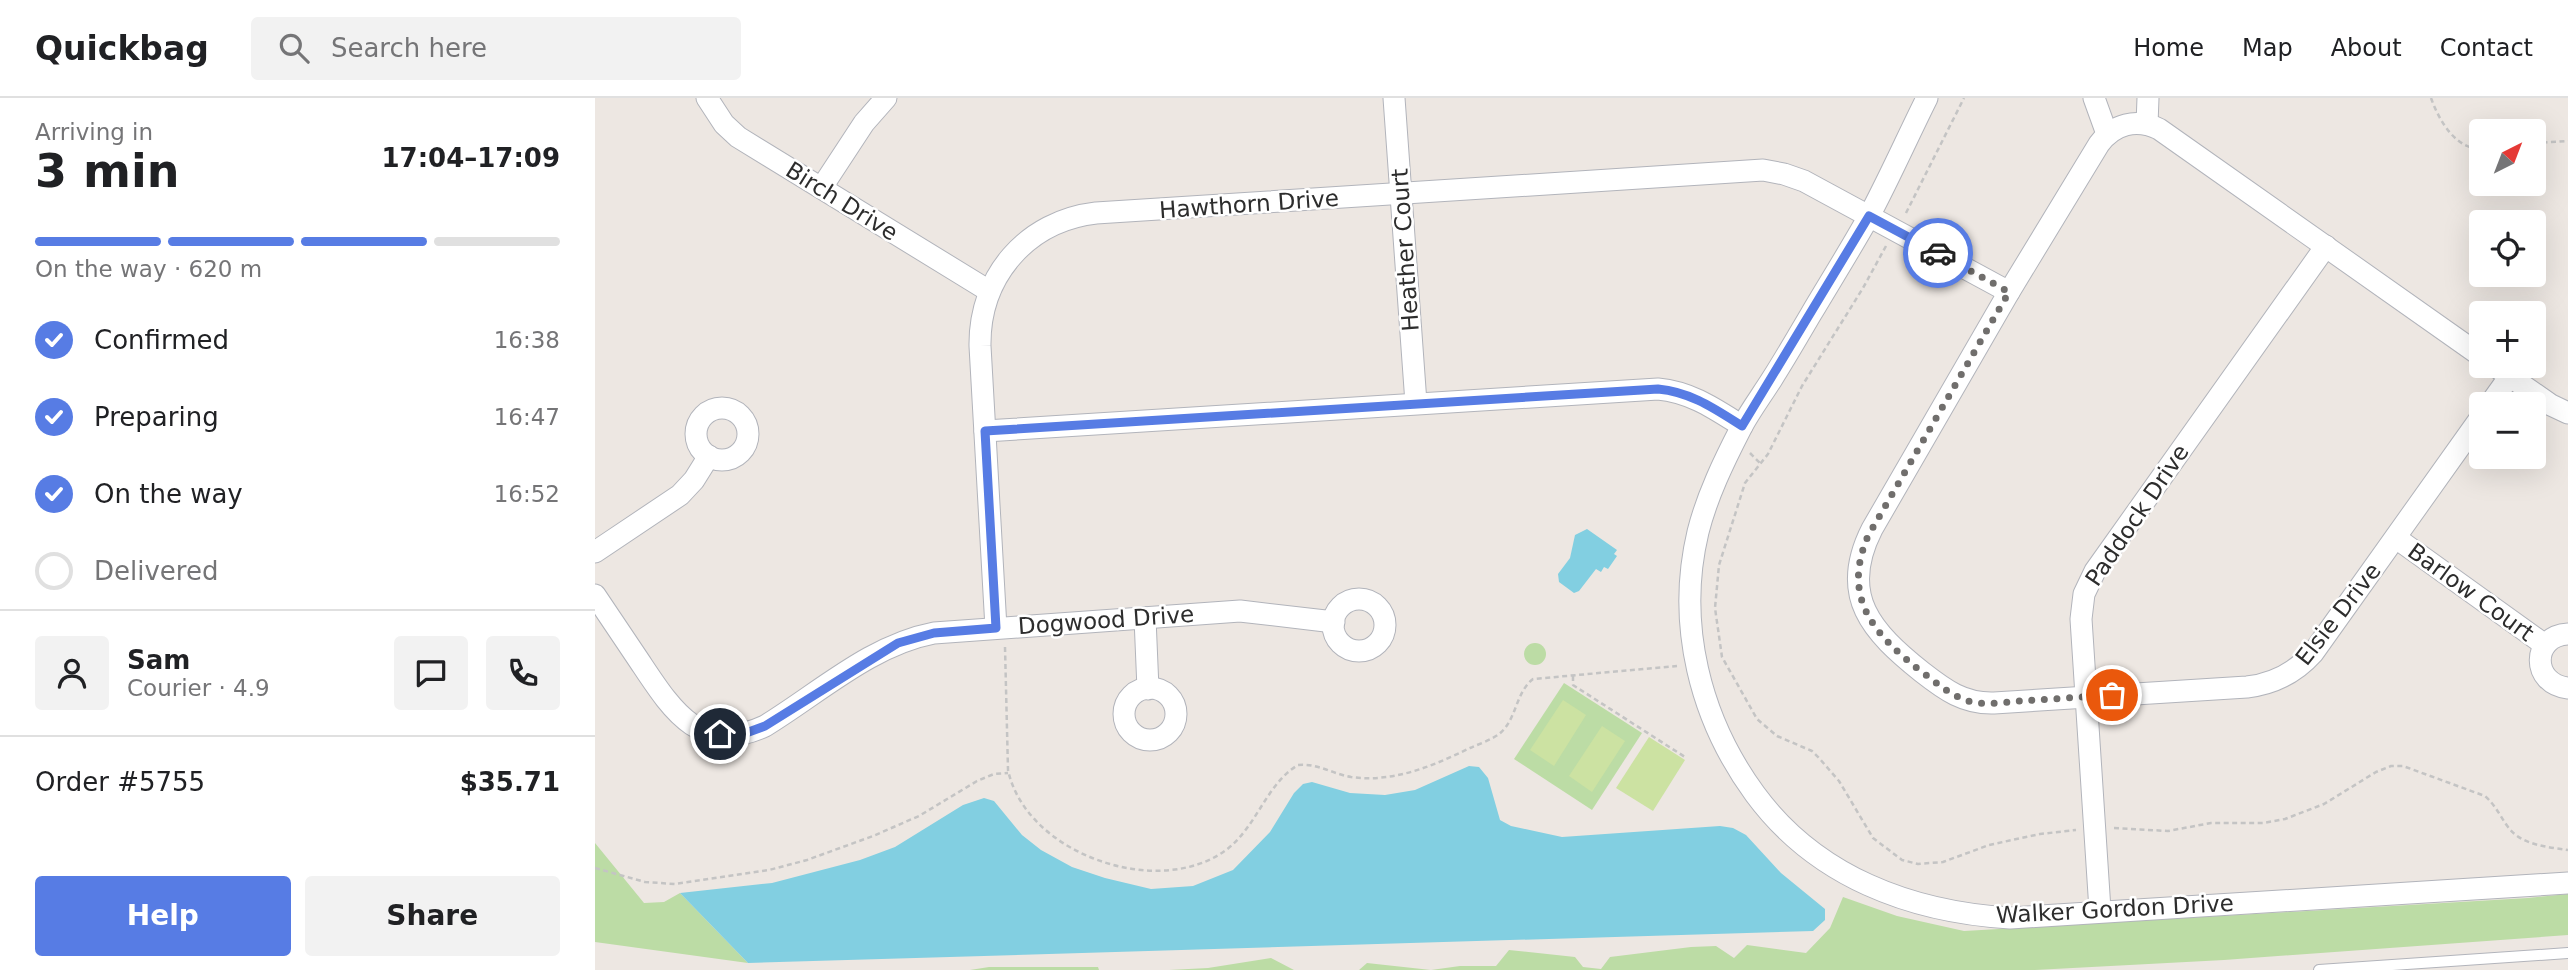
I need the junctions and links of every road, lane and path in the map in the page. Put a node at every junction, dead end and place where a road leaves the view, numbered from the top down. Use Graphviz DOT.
graph roads {
  1 [pos="707,98"];
  2 [pos="886,98"];
  3 [pos="1394,98"];
  4 [pos="1927,98"];
  5 [pos="1964,98"];
  6 [pos="2094,98"];
  7 [pos="2148,98"];
  8 [pos="2431,98"];
  9 [pos="2147,124"];
  10 [pos="2107,134"];
  11 [pos="2568,141"];
  12 [pos="2546,142"];
  13 [pos="2469,148"];
  14 [pos="822,187"];
  15 [pos="1400,195"];
  16 [pos="1869,216"];
  17 [pos="1896,230"];
  18 [pos="2326,246"];
  19 [pos="989,291"];
  20 [pos="2009,292"];
  21 [pos="2469,347"];
  22 [pos="2512,378"];
  23 [pos="1416,403"];
  24 [pos="2568,413"];
  25 [pos="1742,426"];
  26 [pos="985,431"];
  27 [pos="2469,434"];
  28 [pos="709,456"];
  29 [pos="2396,538"];
  30 [pos="595,552"];
  31 [pos="595,594"];
  32 [pos="1145,618"];
  33 [pos="1334,622"];
  34 [pos="1000,627"];
  35 [pos="2568,634"];
  36 [pos="2545,645"];
  37 [pos="1695,662"];
  38 [pos="1573,676"];
  39 [pos="2568,688"];
  40 [pos="1148,689"];
  41 [pos="2085,696"];
  42 [pos="1685,757"];
  43 [pos="1008,773"];
  44 [pos="2095,829"];
  45 [pos="2568,850"];
  46 [pos="595,868"];
  47 [pos="2568,883"];
  48 [pos="2100,911"];
  49 [pos="2568,954"];
  50 [pos="2319,970"];
  1 -- 14 [label="street, Birch Drive"];
  2 -- 14 [label="street"];
  3 -- 15 [label="street, Heather Court"];
  4 -- 16 [label="street, Walker Gordon Drive"];
  5 -- 17 [label="path"];
  6 -- 10 [label="street"];
  7 -- 9 [label="street"];
  8 -- 13 [label="path"];
  9 -- 10 [label="street"];
  9 -- 18 [label="street"];
  10 -- 20 [label="street, Elsie Drive"];
  11 -- 12 [label="path"];
  14 -- 19 [label="street, Birch Drive"];
  15 -- 16 [label="street, Hawthorn Drive"];
  15 -- 19 [label="street, Hawthorn Drive"];
  15 -- 23 [label="street, Heather Court"];
  16 -- 17 [label="street, Hawthorn Drive"];
  16 -- 25 [label="street, Walker Gordon Drive"];
  17 -- 20 [label="street, Hawthorn Drive"];
  17 -- 44 [label="path"];
  18 -- 21 [label="street"];
  18 -- 41 [label="street, Paddock Drive"];
  19 -- 26 [label="street, Hawthorn Drive"];
  20 -- 41 [label="street, Elsie Drive"];
  22 -- 24 [label="street"];
  23 -- 25 [label="street"];
  23 -- 26 [label="street"];
  25 -- 37 [label="street, Walker Gordon Drive"];
  26 -- 34 [label="street, Hawthorn Drive"];
  27 -- 29 [label="street, Elsie Drive"];
  28 -- 30 [label="street"];
  29 -- 36 [label="street, Barlow Court"];
  29 -- 41 [label="street, Elsie Drive"];
  31 -- 34 [label="street, Dogwood Drive"];
  32 -- 33 [label="street, Dogwood Drive"];
  32 -- 34 [label="street, Dogwood Drive"];
  32 -- 40 [label="street"];
  34 -- 43 [label="path"];
  35 -- 36 [label="street"];
  36 -- 39 [label="street"];
  37 -- 38 [label="path"];
  37 -- 48 [label="street, Walker Gordon Drive"];
  38 -- 42 [label="path"];
  38 -- 43 [label="path"];
  41 -- 44 [label="street, Paddock Drive"];
  43 -- 46 [label="path"];
  44 -- 45 [label="path"];
  44 -- 48 [label="street, Paddock Drive"];
  47 -- 48 [label="street, Walker Gordon Drive"];
  49 -- 50 [label="lane"];
}
